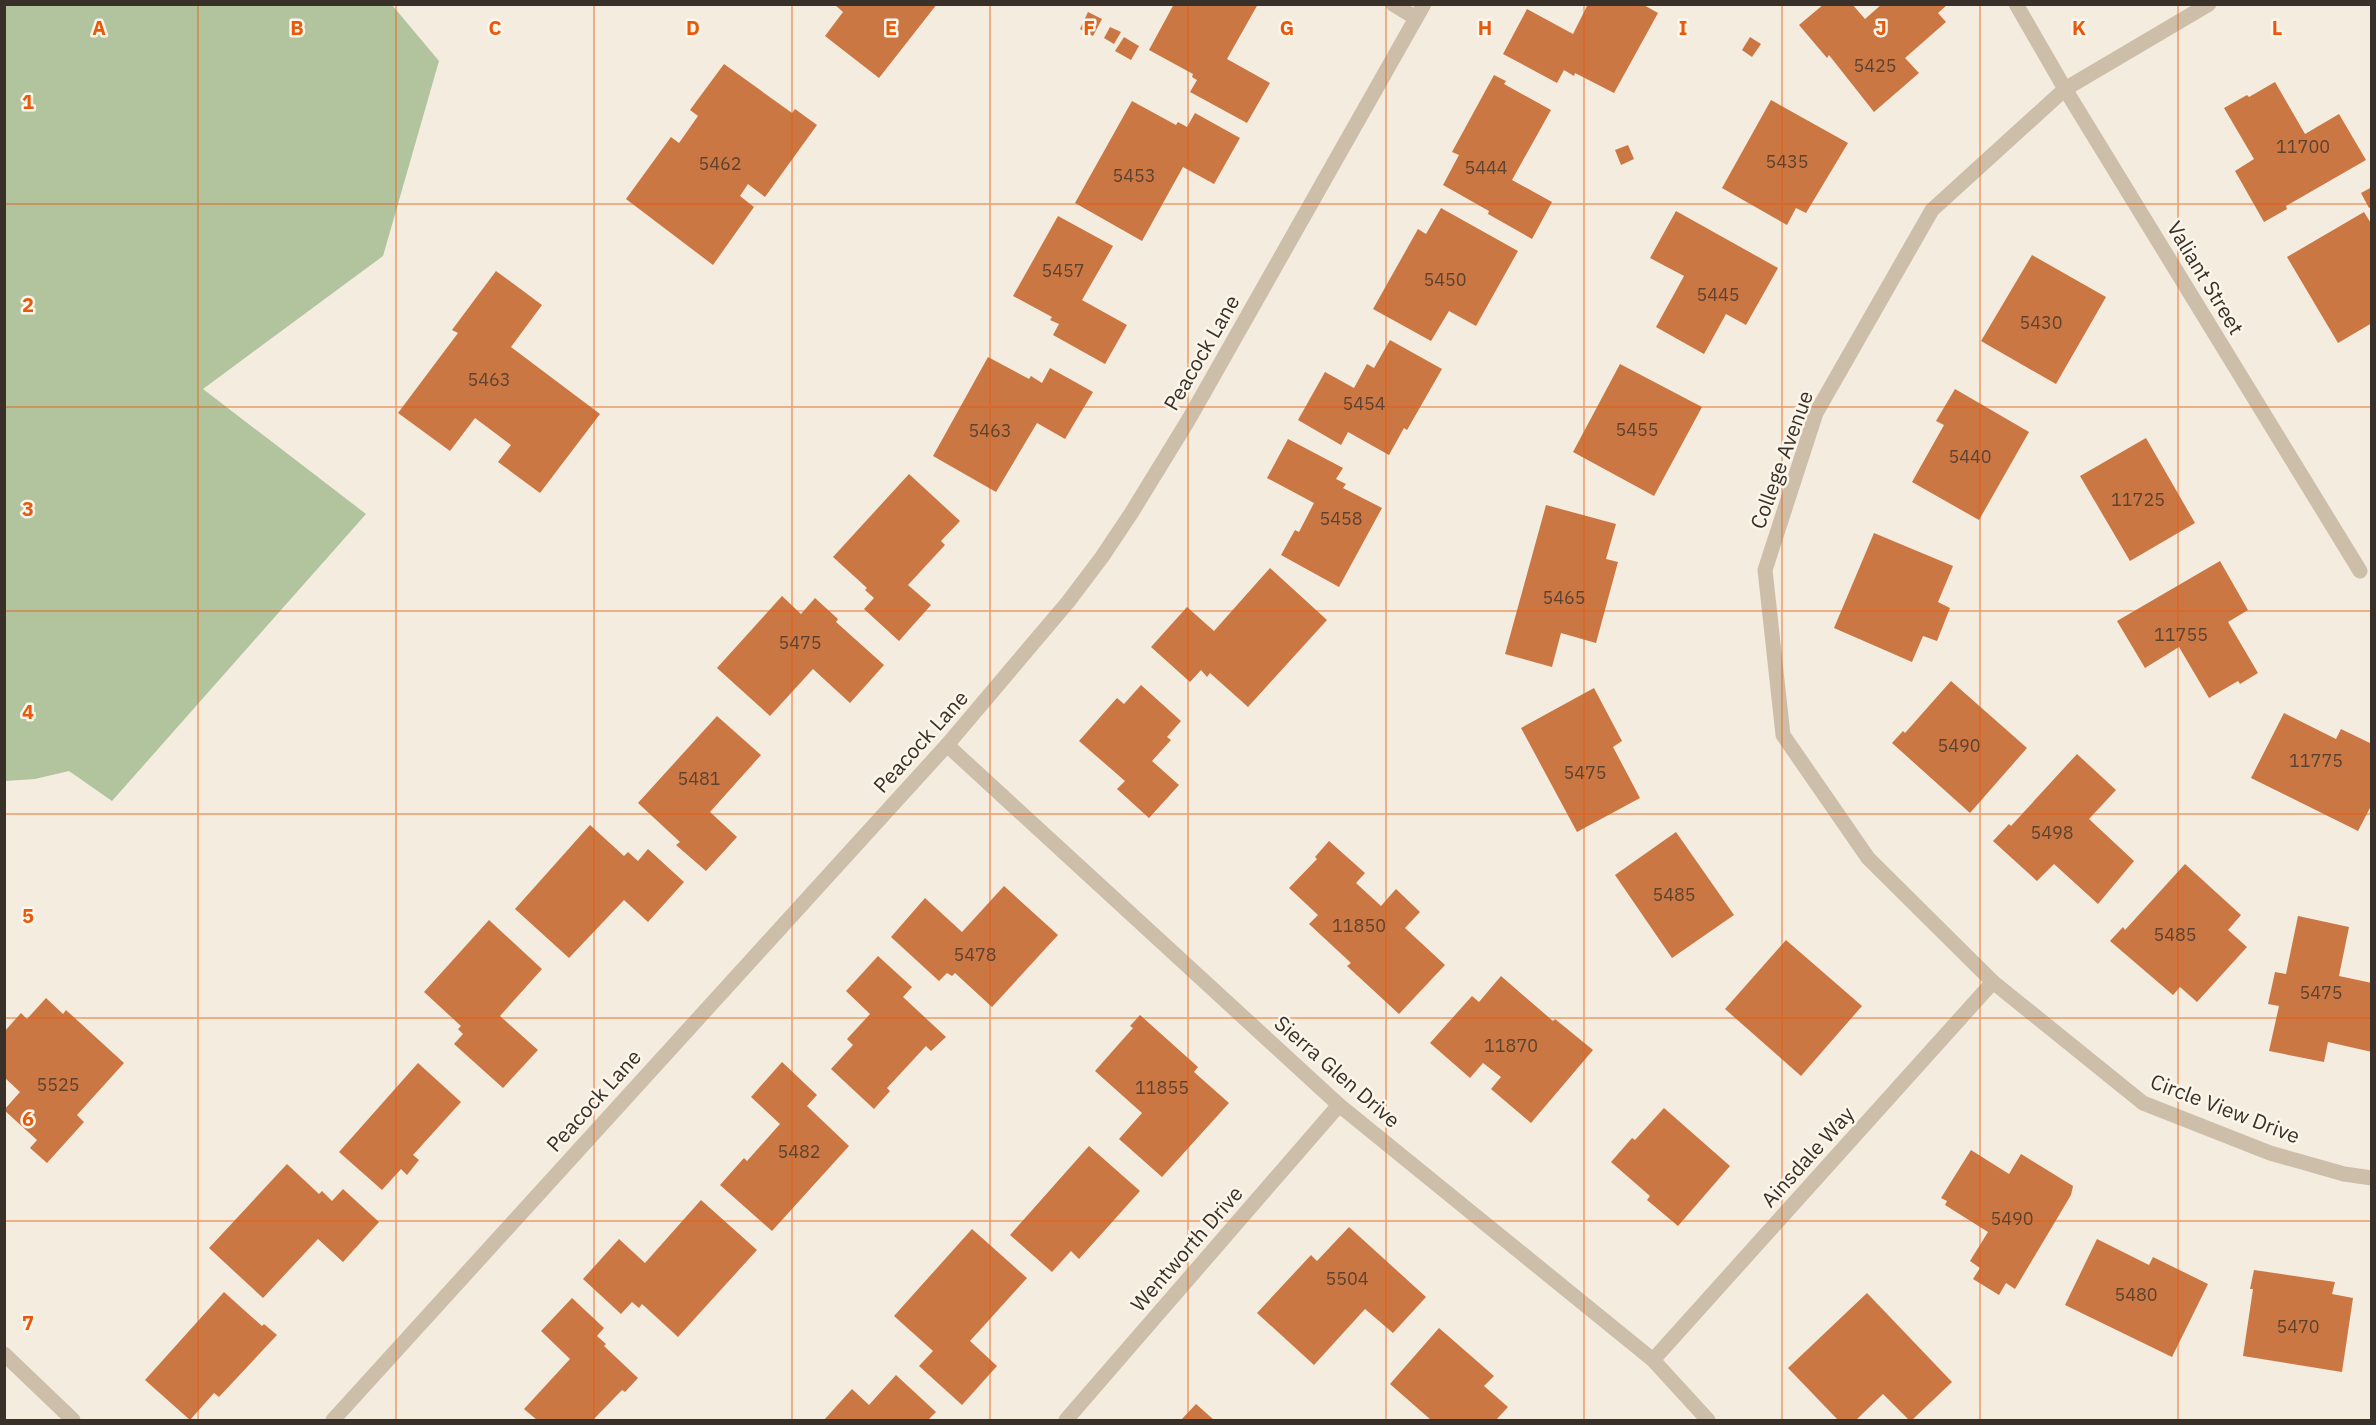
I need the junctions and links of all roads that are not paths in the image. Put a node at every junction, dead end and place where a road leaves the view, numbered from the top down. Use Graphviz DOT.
graph roads {
  1 [pos="1393,4"];
  2 [pos="2016,4"];
  3 [pos="2209,4"];
  4 [pos="1420,11"];
  5 [pos="2065,89"];
  6 [pos="2360,572"];
  7 [pos="947,745"];
  8 [pos="1993,982"];
  9 [pos="1339,1105"];
  10 [pos="2372,1178"];
  11 [pos="4,1354"];
  12 [pos="1653,1360"];
  13 [pos="73,1420"];
  14 [pos="333,1420"];
  15 [pos="1066,1420"];
  16 [pos="1708,1420"];
  1 -- 4 [label="street"];
  2 -- 5 [label="street, Valiant Street"];
  3 -- 5 [label="street, College Avenue"];
  4 -- 7 [label="street, Peacock Lane"];
  5 -- 6 [label="street, Valiant Street"];
  5 -- 8 [label="street, College Avenue"];
  7 -- 9 [label="street, Sierra Glen Drive"];
  7 -- 14 [label="street, Peacock Lane"];
  8 -- 10 [label="street, Circle View Drive"];
  8 -- 12 [label="street, Ainsdale Way"];
  9 -- 12 [label="street, Sierra Glen Drive"];
  9 -- 15 [label="street, Wentworth Drive"];
  11 -- 13 [label="street"];
  12 -- 16 [label="street, Sierra Glen Drive"];
}
